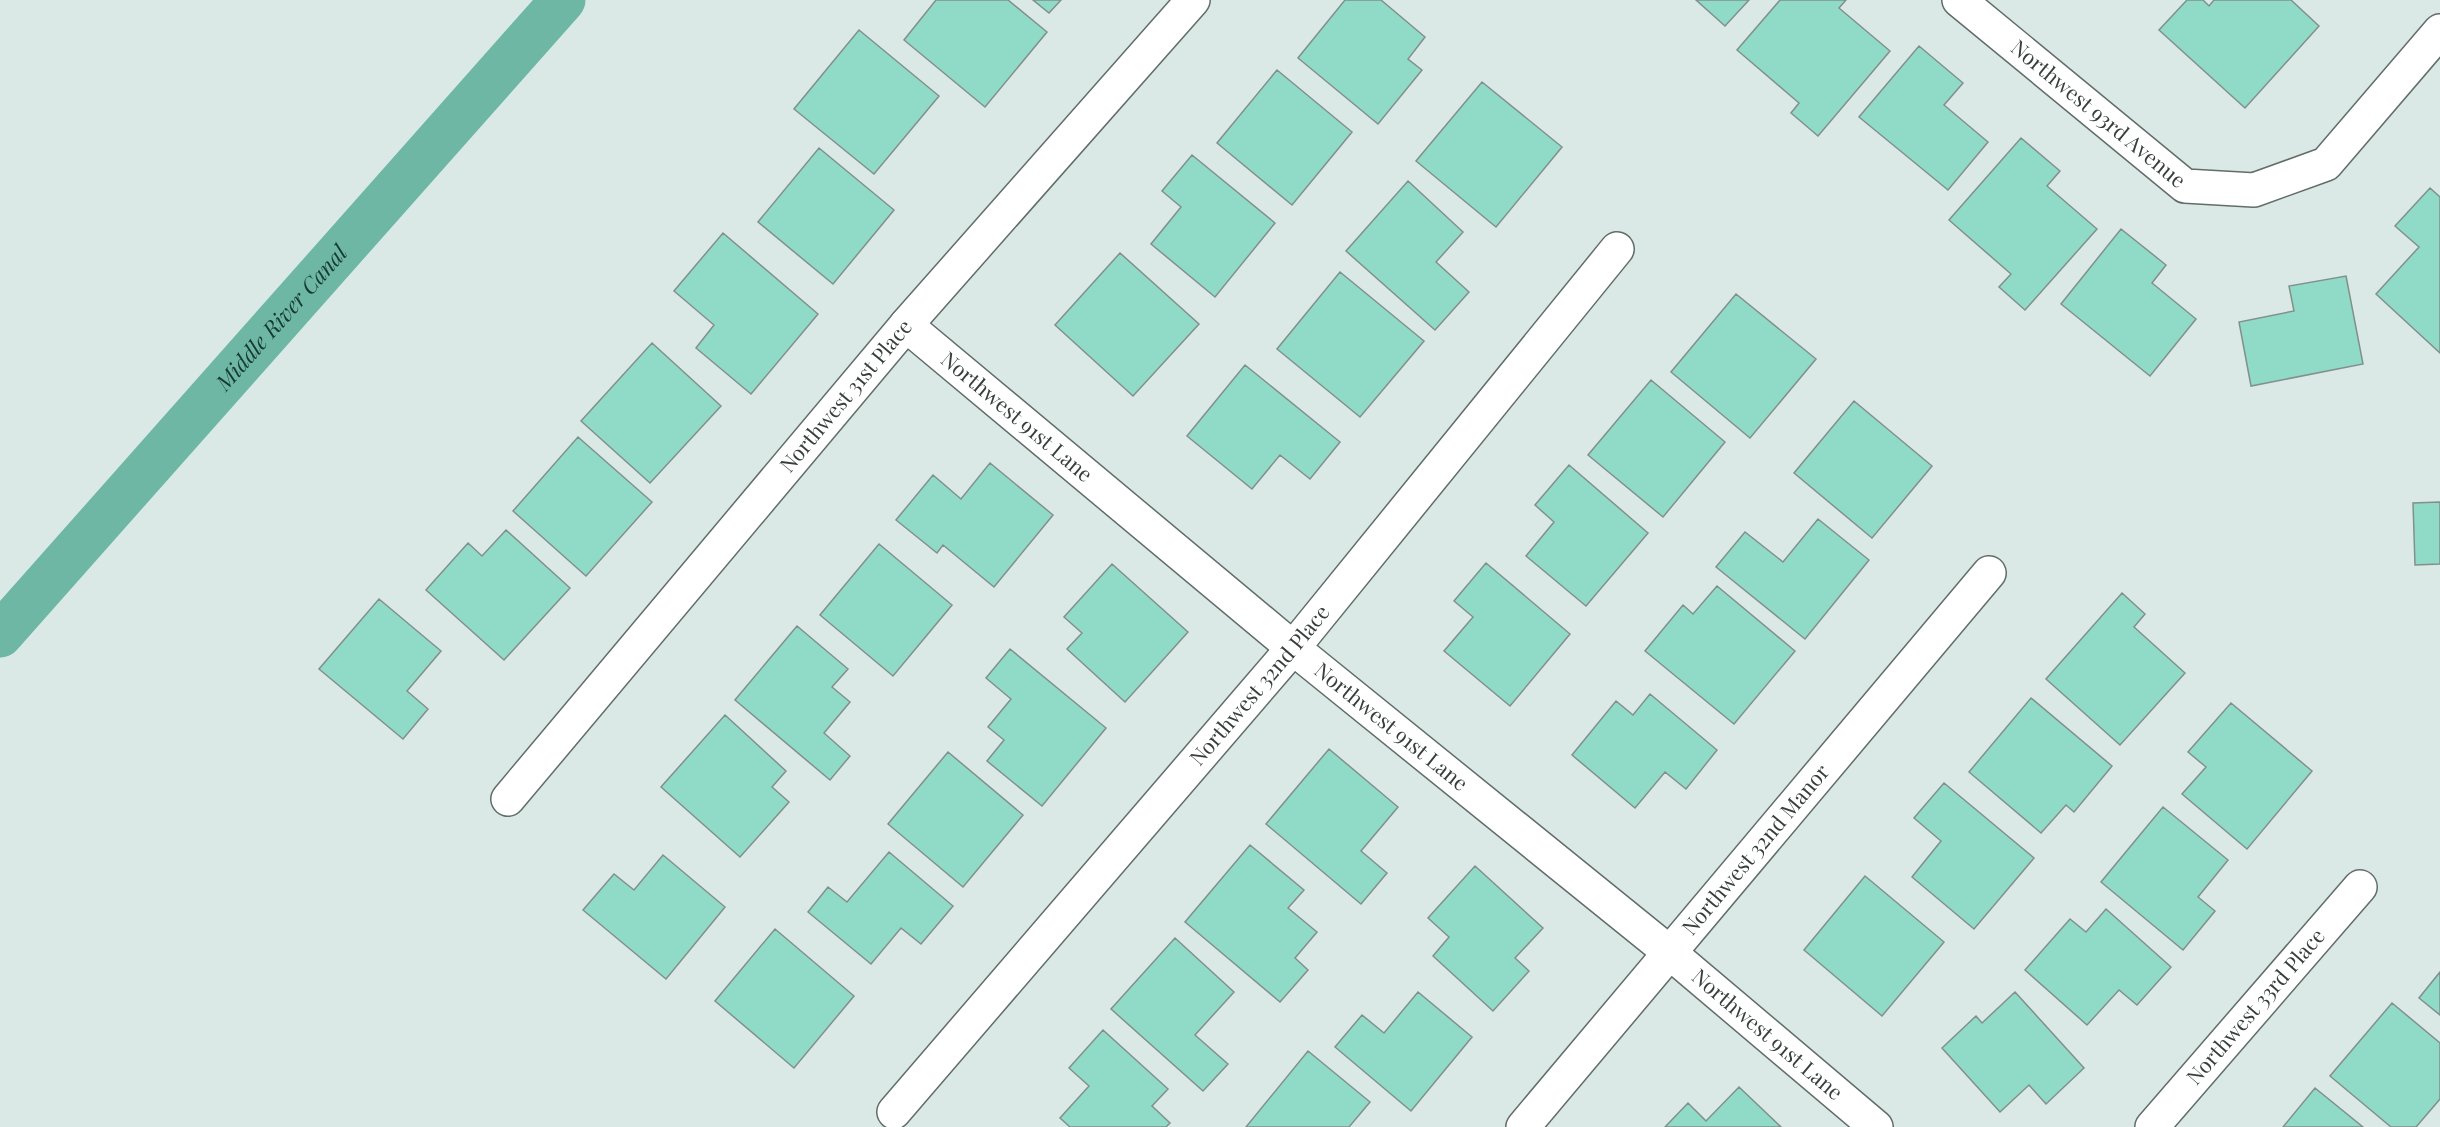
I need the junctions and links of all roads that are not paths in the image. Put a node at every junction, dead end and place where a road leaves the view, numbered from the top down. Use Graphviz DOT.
graph roads {
  1 [pos="1193,0"];
  2 [pos="1959,0"];
  3 [pos="2440,31"];
  4 [pos="1617,249"];
  5 [pos="906,325"];
  6 [pos="1989,573"];
  7 [pos="1293,648"];
  8 [pos="508,799"];
  9 [pos="2360,887"];
  10 [pos="1669,952"];
  11 [pos="894,1112"];
  12 [pos="1523,1127"];
  13 [pos="1876,1127"];
  14 [pos="2152,1127"];
  1 -- 5 [label="street, Northwest 31st Place"];
  2 -- 3 [label="street, Northwest 93rd Avenue"];
  4 -- 7 [label="street, Northwest 32nd Place"];
  5 -- 7 [label="street, Northwest 91st Lane"];
  5 -- 8 [label="street, Northwest 31st Place"];
  6 -- 10 [label="street, Northwest 32nd Manor"];
  7 -- 10 [label="street, Northwest 91st Lane"];
  7 -- 11 [label="street, Northwest 32nd Place"];
  9 -- 14 [label="street, Northwest 33rd Place"];
  10 -- 12 [label="street, Northwest 32nd Manor"];
  10 -- 13 [label="street, Northwest 91st Lane"];
}
